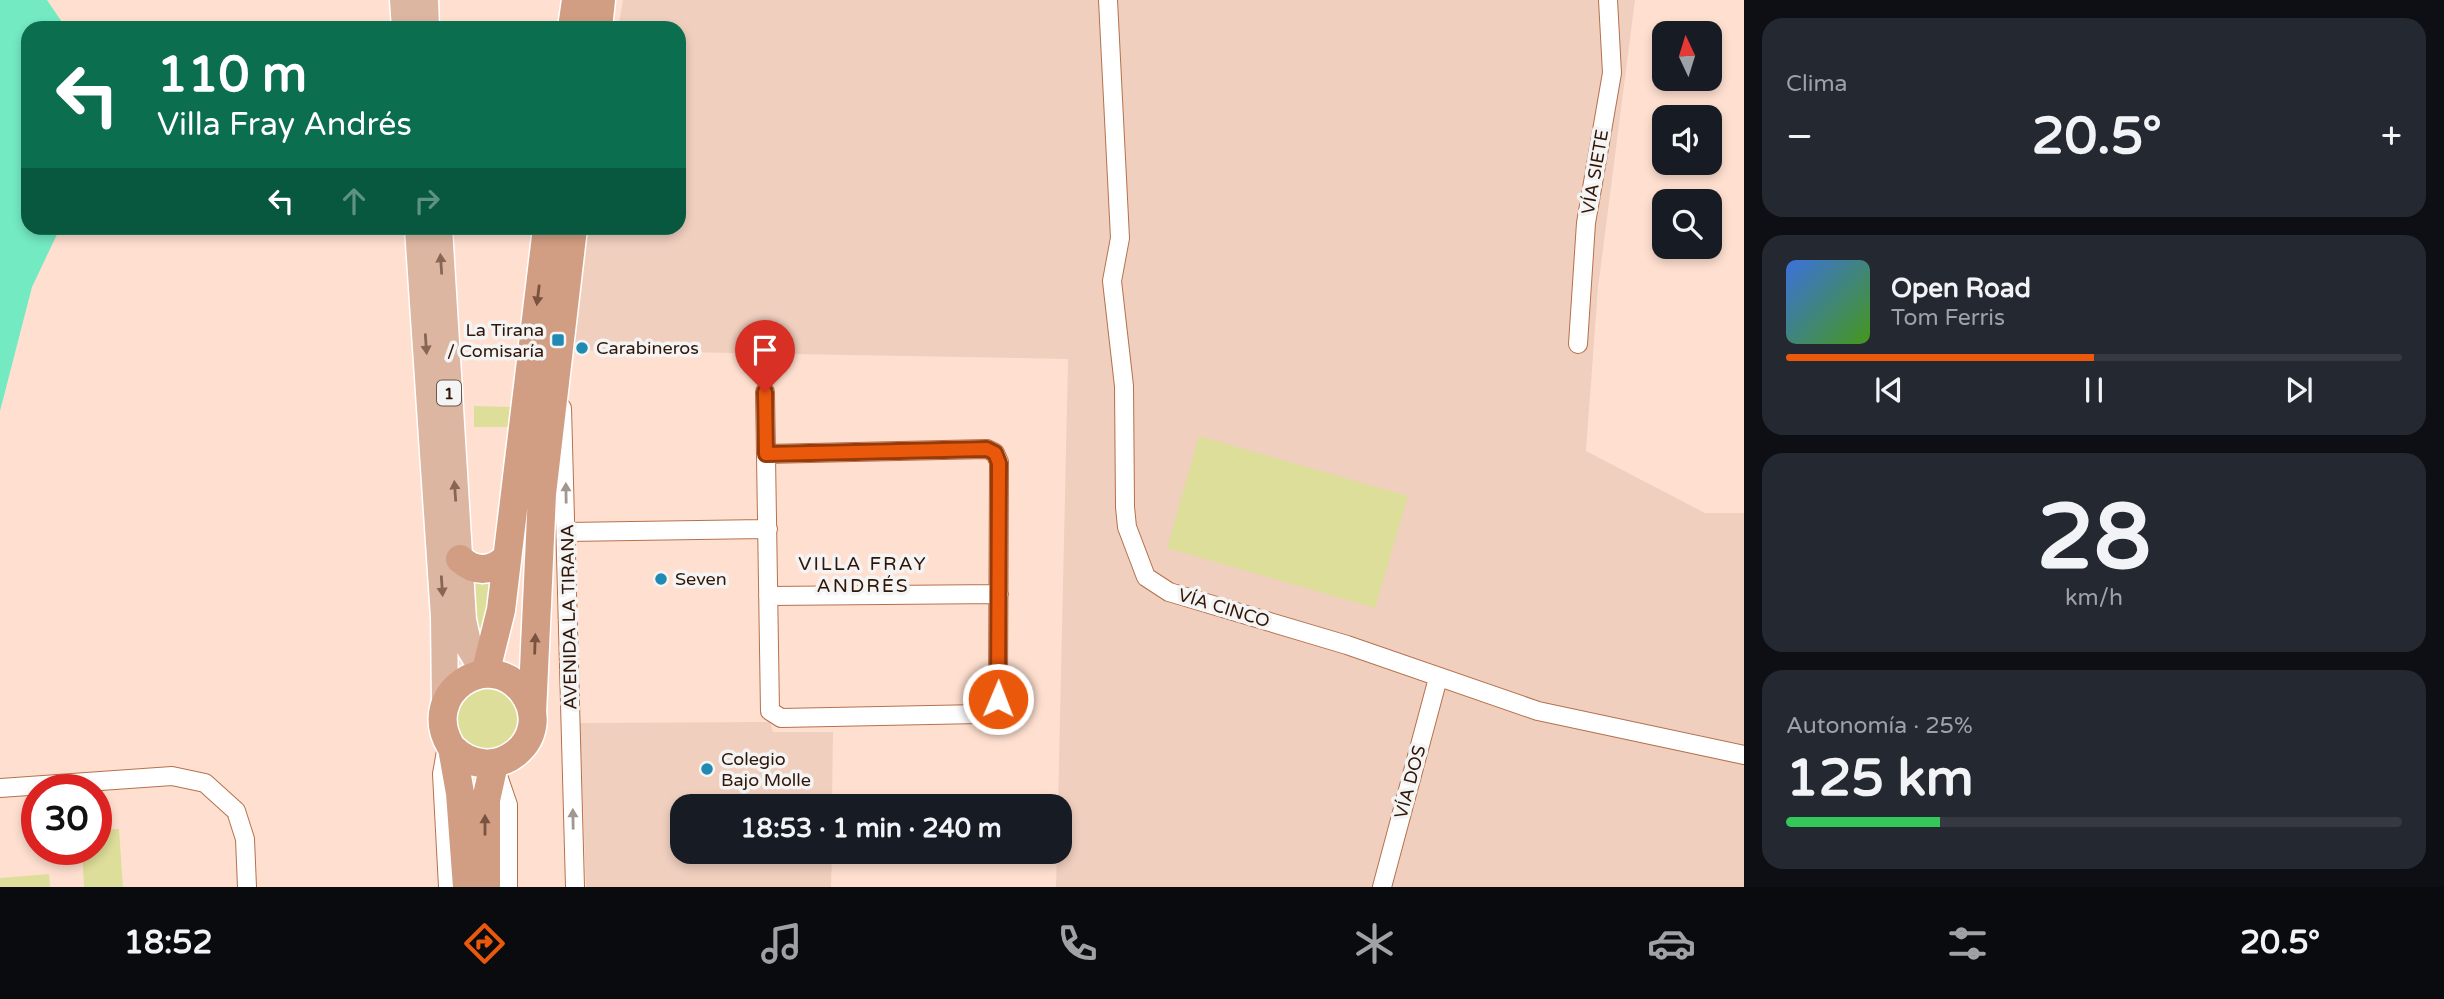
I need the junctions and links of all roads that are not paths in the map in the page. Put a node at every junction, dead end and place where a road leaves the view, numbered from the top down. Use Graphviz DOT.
graph roads {
  1 [pos="403,0"];
  2 [pos="425,0"];
  3 [pos="576,0"];
  4 [pos="601,0"];
  5 [pos="1108,0"];
  6 [pos="1608,0"];
  7 [pos="404,21"];
  8 [pos="426,21"];
  9 [pos="573,21"];
  10 [pos="599,21"];
  11 [pos="418,235"];
  12 [pos="439,235"];
  13 [pos="546,235"];
  14 [pos="572,235"];
  15 [pos="1578,344"];
  16 [pos="559,348"];
  17 [pos="765,392"];
  18 [pos="766,454"];
  19 [pos="768,529"];
  20 [pos="567,532"];
  21 [pos="507,557"];
  22 [pos="460,559"];
  23 [pos="999,594"];
  24 [pos="768,596"];
  25 [pos="485,674"];
  26 [pos="1438,678"];
  27 [pos="445,701"];
  28 [pos="532,713"];
  29 [pos="451,746"];
  30 [pos="1744,755"];
  31 [pos="494,764"];
  32 [pos="0,788"];
  33 [pos="247,887"];
  34 [pos="448,887"];
  35 [pos="467,887"];
  36 [pos="486,887"];
  37 [pos="508,887"];
  38 [pos="575,887"];
  39 [pos="1382,887"];
  1 -- 7 [label="main road"];
  2 -- 8 [label="main road"];
  3 -- 9 [label="highway"];
  4 -- 10 [label="highway"];
  5 -- 26 [label="street, VÍA CINCO"];
  6 -- 15 [label="street, VÍA SIETE"];
  11 -- 27 [label="main road, 1, one-way"];
  22 -- 12 [label="main road, 1, one-way"];
  13 -- 21 [label="highway, one-way"];
  14 -- 16 [label="highway, AVENIDA LA TIRANA"];
  20 -- 16 [label="street, AVENIDA LA TIRANA, one-way"];
  28 -- 16 [label="highway, AVENIDA LA TIRANA, one-way"];
  17 -- 18 [label="street"];
  18 -- 19 [label="street"];
  18 -- 23 [label="street"];
  19 -- 20 [label="street"];
  19 -- 24 [label="street"];
  38 -- 20 [label="street, AVENIDA LA TIRANA, one-way"];
  21 -- 22 [label="highway"];
  21 -- 25 [label="highway"];
  22 -- 25 [label="main road, 1"];
  23 -- 24 [label="street"];
  23 -- 24 [label="street"];
  25 -- 27 [label="highway"];
  25 -- 28 [label="highway"];
  26 -- 30 [label="street, VÍA CINCO"];
  26 -- 39 [label="street, VÍA DOS"];
  27 -- 29 [label="highway, 1"];
  28 -- 31 [label="highway"];
  29 -- 31 [label="highway"];
  29 -- 34 [label="street"];
  29 -- 35 [label="highway, 1"];
  36 -- 31 [label="highway, one-way"];
  31 -- 37 [label="street"];
  32 -- 33 [label="street"];
}
